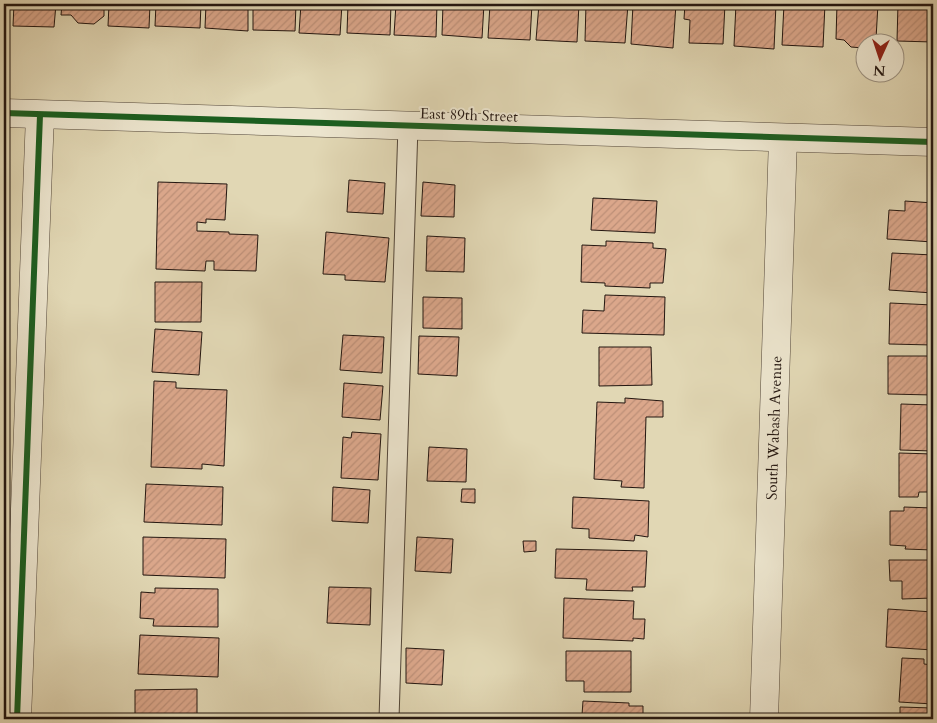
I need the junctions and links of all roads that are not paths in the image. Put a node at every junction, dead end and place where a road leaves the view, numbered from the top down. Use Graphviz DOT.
graph roads {
  1 [pos="4,114"];
  2 [pos="40,115"];
  3 [pos="408,126"];
  4 [pos="783,138"];
  5 [pos="933,142"];
  6 [pos="18,719"];
  7 [pos="389,719"];
  8 [pos="764,719"];
  1 -- 2 [label="street, East 89th Street"];
  2 -- 3 [label="street, East 89th Street"];
  2 -- 6 [label="street"];
  3 -- 4 [label="street, East 89th Street"];
  3 -- 7 [label="lane"];
  4 -- 5 [label="street, East 89th Street"];
  4 -- 8 [label="street, South Wabash Avenue"];
}
